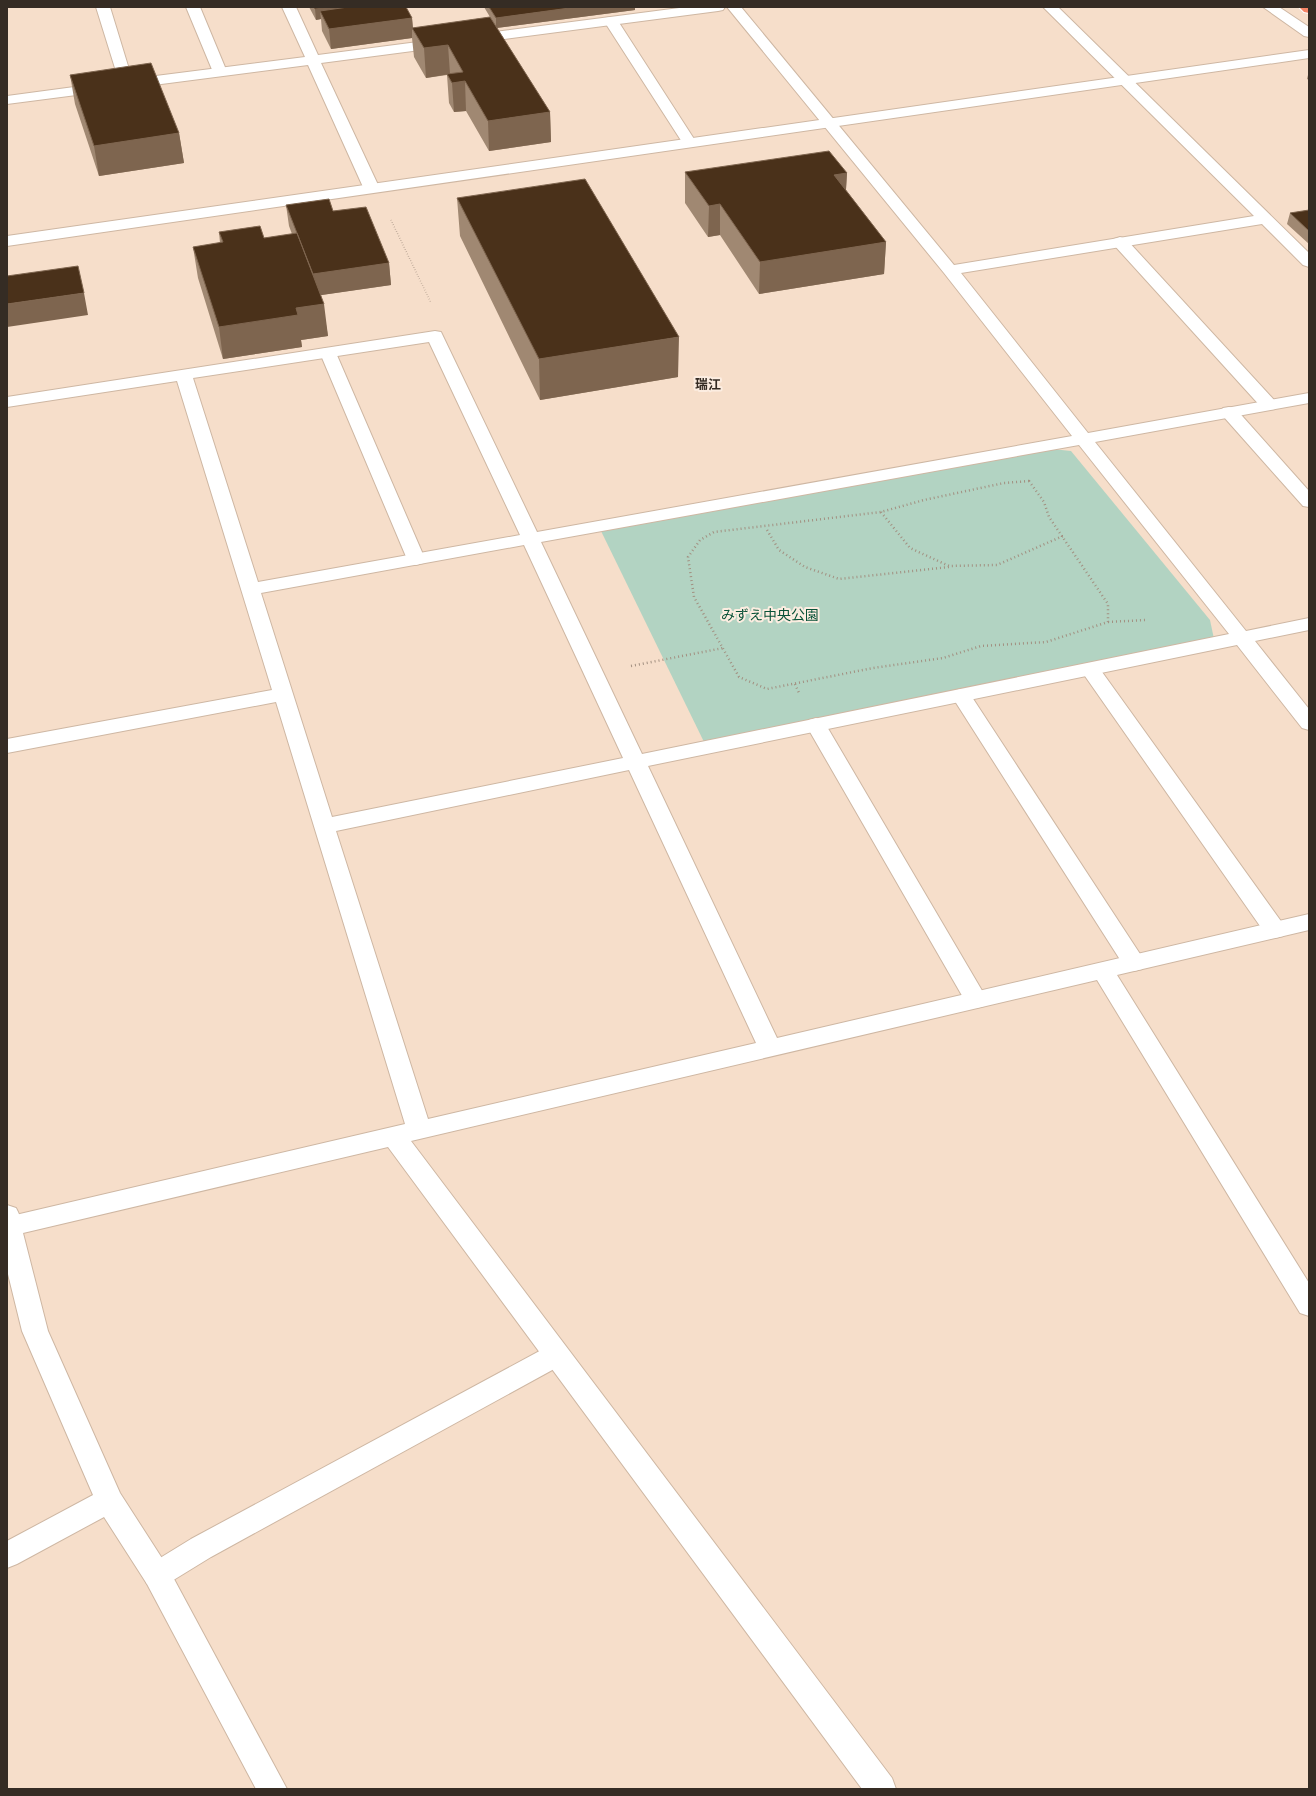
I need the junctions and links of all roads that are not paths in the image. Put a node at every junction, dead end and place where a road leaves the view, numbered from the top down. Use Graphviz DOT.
graph roads {
  1 [pos="103,7"];
  2 [pos="193,7"];
  3 [pos="289,7"];
  4 [pos="718,7"];
  5 [pos="734,7"];
  6 [pos="1050,7"];
  7 [pos="1270,7"];
  8 [pos="1306,7"];
  9 [pos="1309,9"];
  10 [pos="611,21"];
  11 [pos="1309,32"];
  12 [pos="1309,54"];
  13 [pos="312,61"];
  14 [pos="220,72"];
  15 [pos="1124,80"];
  16 [pos="127,85"];
  17 [pos="7,100"];
  18 [pos="829,122"];
  19 [pos="689,142"];
  20 [pos="371,187"];
  21 [pos="1266,219"];
  22 [pos="7,241"];
  23 [pos="1120,242"];
  24 [pos="1309,262"];
  25 [pos="950,270"];
  26 [pos="328,353"];
  27 [pos="184,375"];
  28 [pos="1309,398"];
  29 [pos="7,402"];
  30 [pos="1269,405"];
  31 [pos="1229,412"];
  32 [pos="1084,438"];
  33 [pos="1309,502"];
  34 [pos="530,538"];
  35 [pos="416,559"];
  36 [pos="251,589"];
  37 [pos="1309,624"];
  38 [pos="1241,637"];
  39 [pos="1090,669"];
  40 [pos="283,694"];
  41 [pos="961,695"];
  42 [pos="1309,722"];
  43 [pos="816,725"];
  44 [pos="7,746"];
  45 [pos="636,762"];
  46 [pos="324,826"];
  47 [pos="1309,922"];
  48 [pos="1275,930"];
  49 [pos="1134,963"];
  50 [pos="1103,971"];
  51 [pos="976,1000"];
  52 [pos="771,1048"];
  53 [pos="420,1130"];
  54 [pos="394,1137"];
  55 [pos="8,1223"];
  56 [pos="1309,1305"];
  57 [pos="556,1355"];
  58 [pos="109,1500"];
  59 [pos="7,1555"];
  60 [pos="157,1575"];
  61 [pos="272,1789"];
  62 [pos="881,1789"];
  1 -- 16 [label="street"];
  2 -- 14 [label="street"];
  3 -- 13 [label="street"];
  4 -- 10 [label="street"];
  5 -- 18 [label="street"];
  6 -- 15 [label="street"];
  7 -- 11 [label="street"];
  8 -- 9 [label="highway"];
  10 -- 13 [label="street"];
  10 -- 19 [label="street"];
  12 -- 15 [label="street"];
  13 -- 14 [label="street"];
  13 -- 20 [label="street"];
  14 -- 16 [label="street"];
  15 -- 18 [label="street"];
  15 -- 21 [label="street"];
  16 -- 17 [label="street"];
  18 -- 19 [label="street"];
  18 -- 25 [label="street"];
  19 -- 20 [label="street"];
  20 -- 22 [label="street"];
  21 -- 23 [label="street"];
  21 -- 24 [label="street"];
  23 -- 25 [label="street"];
  23 -- 30 [label="street"];
  25 -- 32 [label="street"];
  26 -- 27 [label="street"];
  26 -- 34 [label="street"];
  26 -- 35 [label="street"];
  27 -- 29 [label="street"];
  27 -- 36 [label="street"];
  28 -- 30 [label="street"];
  30 -- 31 [label="street"];
  31 -- 32 [label="street"];
  31 -- 33 [label="street"];
  32 -- 34 [label="street"];
  32 -- 38 [label="street"];
  34 -- 35 [label="street"];
  34 -- 45 [label="street"];
  35 -- 36 [label="street"];
  36 -- 40 [label="street"];
  37 -- 38 [label="street"];
  38 -- 39 [label="street"];
  38 -- 42 [label="street"];
  39 -- 41 [label="street"];
  39 -- 48 [label="street"];
  40 -- 44 [label="street"];
  40 -- 46 [label="street"];
  41 -- 43 [label="street"];
  41 -- 49 [label="street"];
  43 -- 45 [label="street"];
  43 -- 51 [label="street"];
  45 -- 46 [label="street"];
  45 -- 52 [label="street"];
  46 -- 53 [label="street"];
  47 -- 48 [label="street"];
  48 -- 49 [label="street"];
  49 -- 50 [label="street"];
  50 -- 51 [label="street"];
  50 -- 56 [label="street"];
  51 -- 52 [label="street"];
  52 -- 53 [label="street"];
  53 -- 54 [label="street"];
  54 -- 55 [label="street"];
  54 -- 57 [label="street"];
  55 -- 58 [label="street"];
  57 -- 60 [label="street"];
  57 -- 62 [label="street"];
  58 -- 59 [label="street"];
  58 -- 60 [label="street"];
  60 -- 61 [label="street"];
}
